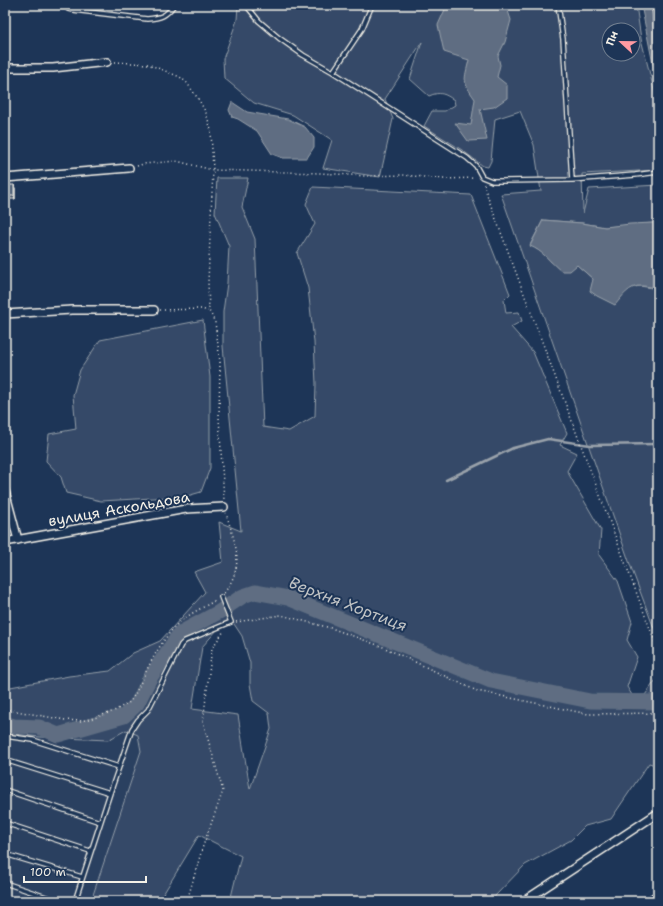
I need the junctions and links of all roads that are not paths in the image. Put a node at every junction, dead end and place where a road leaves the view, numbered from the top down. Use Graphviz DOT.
graph roads {
  1 [pos="64,5"];
  2 [pos="174,5"];
  3 [pos="246,5"];
  4 [pos="372,5"];
  5 [pos="558,5"];
  6 [pos="654,5"];
  7 [pos="658,25"];
  8 [pos="107,62"];
  9 [pos="5,68"];
  10 [pos="332,72"];
  11 [pos="129,168"];
  12 [pos="658,172"];
  13 [pos="5,178"];
  14 [pos="572,180"];
  15 [pos="154,310"];
  16 [pos="5,314"];
  17 [pos="5,491"];
  18 [pos="224,507"];
  19 [pos="18,540"];
  20 [pos="5,542"];
  21 [pos="221,597"];
  22 [pos="5,736"];
  23 [pos="5,760"];
  24 [pos="119,767"];
  25 [pos="5,790"];
  26 [pos="110,794"];
  27 [pos="658,813"];
  28 [pos="100,822"];
  29 [pos="5,823"];
  30 [pos="90,851"];
  31 [pos="5,854"];
  32 [pos="82,877"];
  33 [pos="5,883"];
  34 [pos="658,895"];
  35 [pos="58,901"];
  36 [pos="74,901"];
  37 [pos="524,901"];
  38 [pos="649,901"];
  1 -- 2 [label="lane"];
  3 -- 10 [label="lane"];
  4 -- 10 [label="lane"];
  5 -- 14 [label="lane"];
  6 -- 7 [label="lane"];
  8 -- 9 [label="street"];
  10 -- 14 [label="lane"];
  11 -- 13 [label="street"];
  12 -- 14 [label="lane"];
  15 -- 16 [label="street"];
  17 -- 19 [label="street"];
  18 -- 19 [label="street, вулиця Аскольдова"];
  19 -- 20 [label="street, вулиця Аскольдова"];
  21 -- 24 [label="lane"];
  22 -- 24 [label="lane"];
  23 -- 26 [label="lane"];
  24 -- 26 [label="lane"];
  25 -- 28 [label="lane"];
  26 -- 28 [label="lane"];
  27 -- 37 [label="street"];
  28 -- 30 [label="lane"];
  29 -- 30 [label="lane"];
  30 -- 32 [label="lane"];
  31 -- 32 [label="lane"];
  32 -- 36 [label="lane"];
  33 -- 35 [label="lane"];
  34 -- 38 [label="street"];
}
